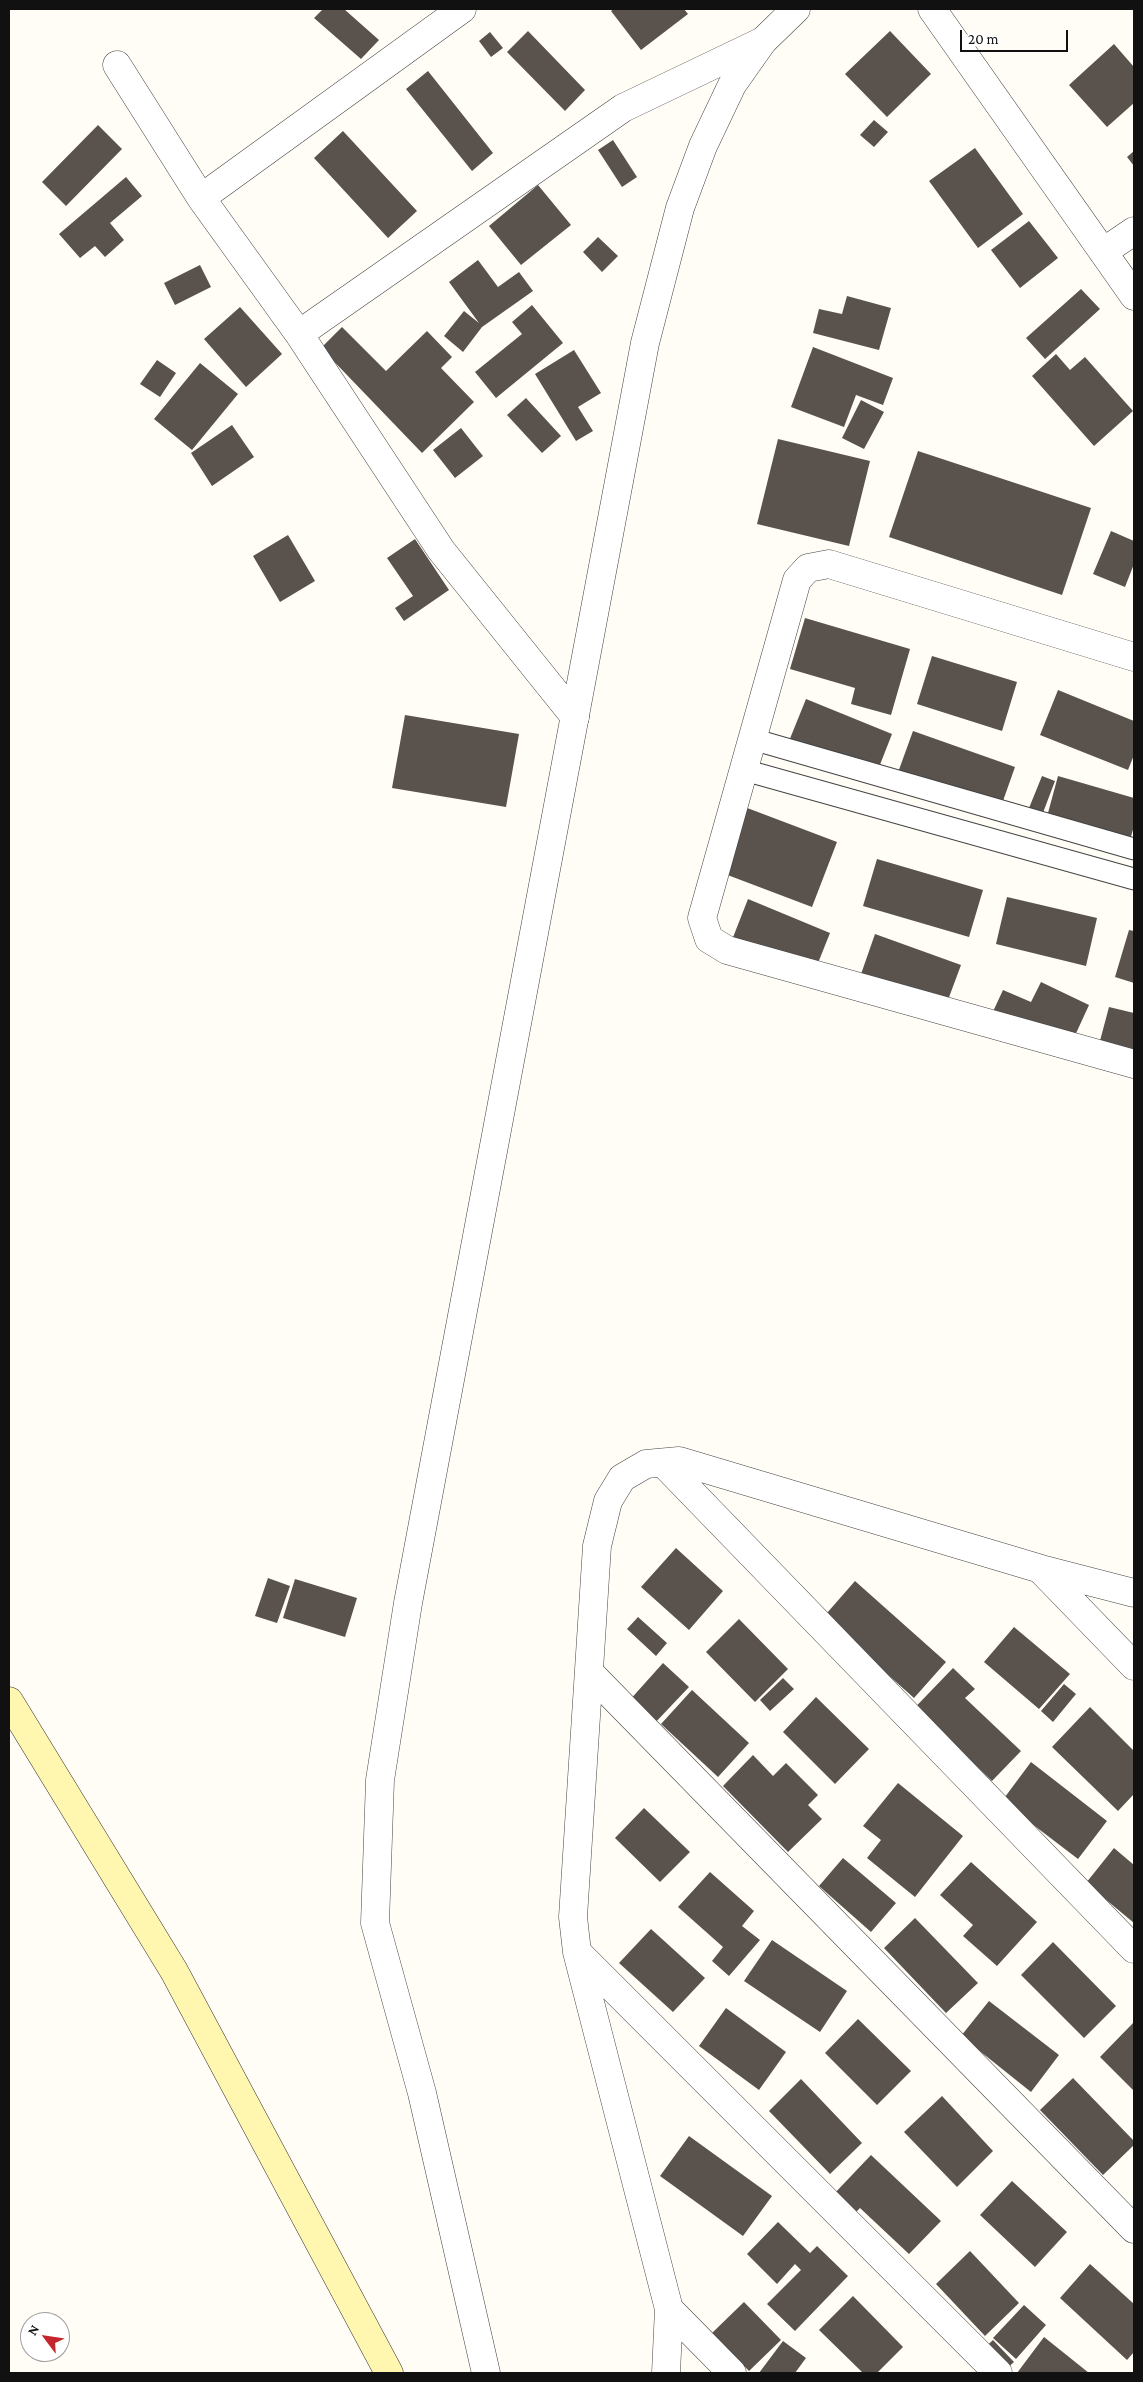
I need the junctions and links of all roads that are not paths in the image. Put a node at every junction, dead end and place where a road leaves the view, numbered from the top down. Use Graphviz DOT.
graph roads {
  1 [pos="462,9"];
  2 [pos="796,9"];
  3 [pos="932,9"];
  4 [pos="763,41"];
  5 [pos="116,65"];
  6 [pos="201,198"];
  7 [pos="1134,231"];
  8 [pos="1103,252"];
  9 [pos="1134,296"];
  10 [pos="299,334"];
  11 [pos="1134,657"];
  12 [pos="575,717"];
  13 [pos="752,739"];
  14 [pos="744,770"];
  15 [pos="1134,849"];
  16 [pos="1134,879"];
  17 [pos="1134,1064"];
  18 [pos="663,1463"];
  19 [pos="1041,1569"];
  20 [pos="1134,1593"];
  21 [pos="1134,1666"];
  22 [pos="589,1672"];
  23 [pos="9,1700"];
  24 [pos="1134,1949"];
  25 [pos="577,1952"];
  26 [pos="1134,2229"];
  27 [pos="669,2310"];
  28 [pos="389,2373"];
  29 [pos="486,2373"];
  30 [pos="666,2373"];
  31 [pos="732,2373"];
  32 [pos="998,2373"];
  1 -- 6 [label="street"];
  2 -- 4 [label="street"];
  3 -- 8 [label="street"];
  4 -- 10 [label="street"];
  4 -- 12 [label="street"];
  5 -- 6 [label="street"];
  6 -- 10 [label="street"];
  7 -- 8 [label="street"];
  8 -- 9 [label="street"];
  10 -- 12 [label="street"];
  11 -- 13 [label="street"];
  12 -- 29 [label="street"];
  13 -- 14 [label="street"];
  13 -- 15 [label="lane"];
  14 -- 16 [label="lane"];
  14 -- 17 [label="street"];
  18 -- 19 [label="street"];
  18 -- 22 [label="street"];
  18 -- 24 [label="street"];
  19 -- 20 [label="street"];
  19 -- 21 [label="street"];
  22 -- 25 [label="street"];
  22 -- 26 [label="street"];
  23 -- 28 [label="main road"];
  25 -- 27 [label="street"];
  25 -- 32 [label="street"];
  27 -- 30 [label="street"];
  27 -- 31 [label="street"];
}
